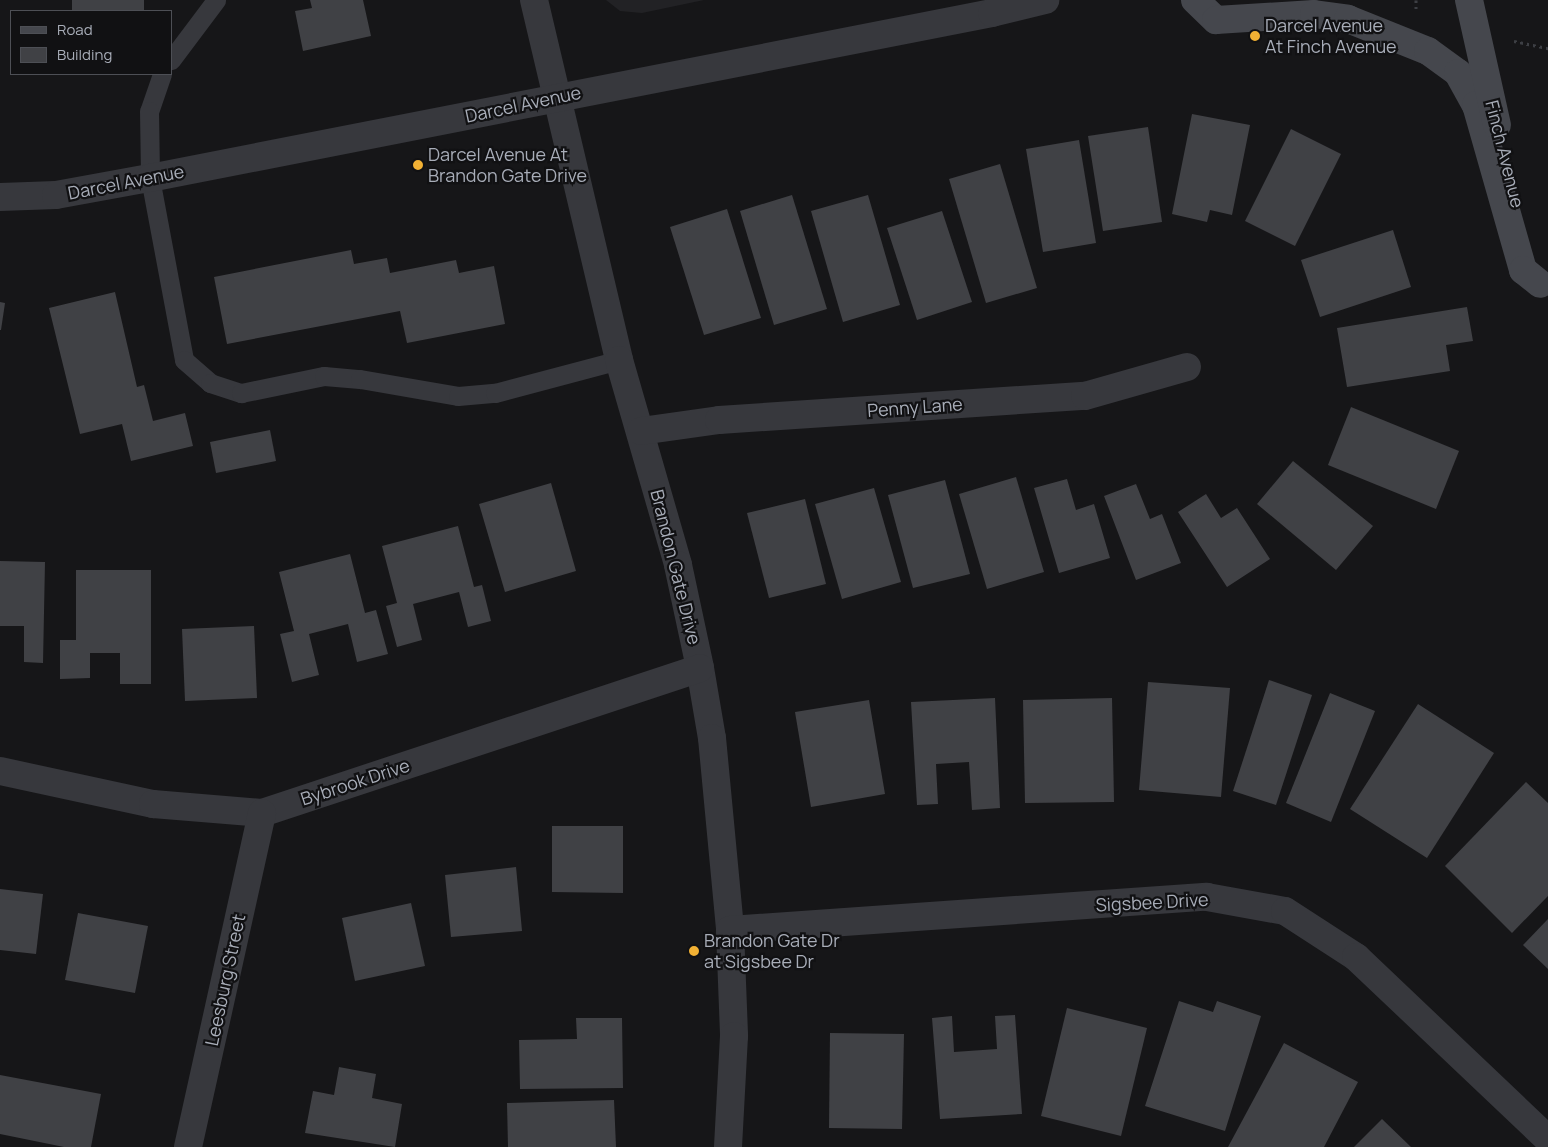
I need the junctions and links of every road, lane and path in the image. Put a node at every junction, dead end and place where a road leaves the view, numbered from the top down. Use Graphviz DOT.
graph roads {
  1 [pos="216,0"];
  2 [pos="534,0"];
  3 [pos="1045,0"];
  4 [pos="1196,0"];
  5 [pos="1469,0"];
  6 [pos="172,59"];
  7 [pos="162,75"];
  8 [pos="557,97"];
  9 [pos="150,178"];
  10 [pos="0,197"];
  11 [pos="1544,296"];
  12 [pos="619,360"];
  13 [pos="1186,367"];
  14 [pos="641,431"];
  15 [pos="700,668"];
  16 [pos="0,771"];
  17 [pos="262,813"];
  18 [pos="730,930"];
  19 [pos="1548,1139"];
  20 [pos="188,1147"];
  21 [pos="728,1147"];
  1 -- 6 [label="lane"];
  2 -- 8 [label="street, Brandon Gate Drive"];
  3 -- 8 [label="street, Darcel Avenue"];
  4 -- 11 [label="main road"];
  5 -- 11 [label="main road, Finch Avenue"];
  7 -- 9 [label="lane"];
  8 -- 9 [label="street, Darcel Avenue"];
  8 -- 12 [label="street, Brandon Gate Drive"];
  9 -- 10 [label="street, Darcel Avenue"];
  9 -- 12 [label="lane"];
  12 -- 14 [label="street, Brandon Gate Drive"];
  13 -- 14 [label="street, Penny Lane"];
  14 -- 15 [label="street, Brandon Gate Drive"];
  15 -- 17 [label="street, Bybrook Drive"];
  15 -- 18 [label="street, Brandon Gate Drive"];
  16 -- 17 [label="street, Bybrook Drive"];
  17 -- 20 [label="street, Leesburg Street"];
  18 -- 19 [label="street, Sigsbee Drive"];
  18 -- 21 [label="street, Brandon Gate Drive"];
}
